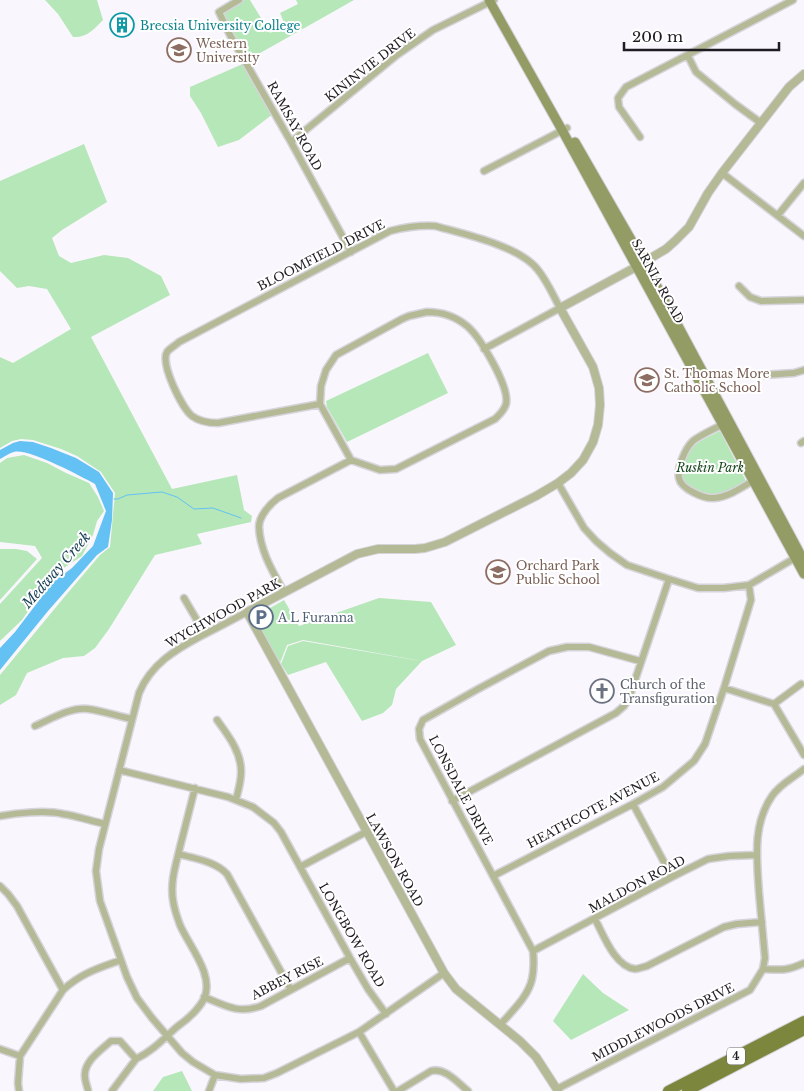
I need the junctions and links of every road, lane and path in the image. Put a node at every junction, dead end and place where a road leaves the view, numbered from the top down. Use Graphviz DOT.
graph roads {
  1 [pos="239,0"];
  2 [pos="492,0"];
  3 [pos="793,0"];
  4 [pos="688,56"];
  5 [pos="804,74"];
  6 [pos="761,123"];
  7 [pos="565,129"];
  8 [pos="640,137"];
  9 [pos="291,142"];
  10 [pos="484,171"];
  11 [pos="722,173"];
  12 [pos="804,183"];
  13 [pos="778,215"];
  14 [pos="804,236"];
  15 [pos="351,252"];
  16 [pos="640,265"];
  17 [pos="739,286"];
  18 [pos="804,300"];
  19 [pos="560,308"];
  20 [pos="484,349"];
  21 [pos="804,370"];
  22 [pos="764,375"];
  23 [pos="320,404"];
  24 [pos="726,423"];
  25 [pos="351,460"];
  26 [pos="756,479"];
  27 [pos="558,483"];
  28 [pos="800,559"];
  29 [pos="804,574"];
  30 [pos="668,578"];
  31 [pos="749,585"];
  32 [pos="284,592"];
  33 [pos="184,598"];
  34 [pos="247,612"];
  35 [pos="205,634"];
  36 [pos="640,661"];
  37 [pos="801,684"];
  38 [pos="724,688"];
  39 [pos="774,704"];
  40 [pos="132,719"];
  41 [pos="217,720"];
  42 [pos="35,726"];
  43 [pos="804,755"];
  44 [pos="804,769"];
  45 [pos="119,770"];
  46 [pos="195,788"];
  47 [pos="236,800"];
  48 [pos="452,801"];
  49 [pos="633,804"];
  50 [pos="0,816"];
  51 [pos="105,824"];
  52 [pos="366,832"];
  53 [pos="178,854"];
  54 [pos="756,855"];
  55 [pos="300,867"];
  56 [pos="493,876"];
  57 [pos="672,877"];
  58 [pos="0,886"];
  59 [pos="595,919"];
  60 [pos="762,922"];
  61 [pos="533,952"];
  62 [pos="350,958"];
  63 [pos="121,960"];
  64 [pos="804,963"];
  65 [pos="763,969"];
  66 [pos="444,973"];
  67 [pos="63,990"];
  68 [pos="291,990"];
  69 [pos="204,997"];
  70 [pos="386,1014"];
  71 [pos="804,1021"];
  72 [pos="500,1025"];
  73 [pos="804,1030"];
  74 [pos="359,1032"];
  75 [pos="167,1036"];
  76 [pos="0,1049"];
  77 [pos="20,1056"];
  78 [pos="136,1059"];
  79 [pos="215,1075"];
  80 [pos="88,1090"];
  81 [pos="558,1090"];
  82 [pos="19,1091"];
  83 [pos="112,1091"];
  84 [pos="209,1091"];
  85 [pos="394,1091"];
  86 [pos="398,1091"];
  87 [pos="468,1091"];
  88 [pos="668,1091"];
  89 [pos="687,1091"];
  1 -- 9 [label="street, RAMSAY ROAD"];
  2 -- 7 [label="main road, SARNIA ROAD"];
  2 -- 9 [label="street, KININVIE DRIVE"];
  3 -- 4 [label="street"];
  4 -- 6 [label="street"];
  4 -- 8 [label="street"];
  5 -- 6 [label="street"];
  6 -- 11 [label="street"];
  7 -- 10 [label="street"];
  7 -- 16 [label="main road, SARNIA ROAD"];
  9 -- 15 [label="street, RAMSAY ROAD"];
  11 -- 13 [label="street"];
  11 -- 16 [label="street"];
  12 -- 13 [label="street"];
  13 -- 14 [label="street"];
  15 -- 19 [label="street, BLOOMFIELD DRIVE"];
  15 -- 23 [label="street, BLOOMFIELD DRIVE"];
  16 -- 19 [label="street"];
  16 -- 24 [label="main road, SARNIA ROAD"];
  17 -- 18 [label="street"];
  19 -- 20 [label="street"];
  19 -- 27 [label="street, BLOOMFIELD DRIVE"];
  20 -- 23 [label="street"];
  20 -- 25 [label="street"];
  21 -- 22 [label="street"];
  23 -- 25 [label="street"];
  24 -- 26 [label="main road, SARNIA ROAD"];
  24 -- 26 [label="street"];
  25 -- 32 [label="street"];
  26 -- 28 [label="main road, SARNIA ROAD"];
  27 -- 30 [label="street"];
  27 -- 32 [label="street, WYCHWOOD PARK"];
  28 -- 29 [label="main road, SARNIA ROAD"];
  28 -- 31 [label="street"];
  30 -- 31 [label="street"];
  30 -- 36 [label="street"];
  31 -- 38 [label="street, HEATHCOTE AVENUE"];
  32 -- 34 [label="street, WYCHWOOD PARK"];
  33 -- 35 [label="street"];
  34 -- 35 [label="street, WYCHWOOD PARK"];
  34 -- 52 [label="street, LAWSON ROAD"];
  35 -- 40 [label="street, WYCHWOOD PARK"];
  36 -- 48 [label="street"];
  36 -- 48 [label="street, LONSDALE DRIVE"];
  37 -- 39 [label="street"];
  38 -- 39 [label="street"];
  38 -- 49 [label="street, HEATHCOTE AVENUE"];
  39 -- 43 [label="street"];
  40 -- 42 [label="street"];
  40 -- 45 [label="street, WYCHWOOD PARK"];
  41 -- 47 [label="street"];
  44 -- 54 [label="street"];
  45 -- 46 [label="street, LONGBOW ROAD"];
  45 -- 51 [label="street, WYCHWOOD PARK"];
  46 -- 47 [label="street, LONGBOW ROAD"];
  46 -- 53 [label="street"];
  47 -- 55 [label="street, LONGBOW ROAD"];
  48 -- 56 [label="street, LONSDALE DRIVE"];
  49 -- 56 [label="street, HEATHCOTE AVENUE"];
  49 -- 57 [label="street"];
  50 -- 51 [label="street"];
  51 -- 63 [label="street, WYCHWOOD PARK"];
  52 -- 55 [label="street"];
  52 -- 66 [label="street, LAWSON ROAD"];
  53 -- 68 [label="street"];
  53 -- 69 [label="street"];
  54 -- 57 [label="street, MALDON ROAD"];
  54 -- 60 [label="street"];
  55 -- 62 [label="street, LONGBOW ROAD"];
  56 -- 61 [label="street, LONSDALE DRIVE"];
  57 -- 59 [label="street, MALDON ROAD"];
  58 -- 67 [label="street"];
  59 -- 60 [label="street"];
  59 -- 61 [label="street, MALDON ROAD"];
  60 -- 65 [label="street"];
  61 -- 72 [label="street, LONSDALE DRIVE"];
  62 -- 68 [label="street, ABBEY RISE"];
  62 -- 70 [label="street, LONGBOW ROAD"];
  63 -- 67 [label="street"];
  63 -- 75 [label="street, WYCHWOOD PARK"];
  64 -- 65 [label="street"];
  65 -- 81 [label="street, MIDDLEWOODS DRIVE"];
  66 -- 70 [label="street, WYCHWOOD PARK"];
  66 -- 72 [label="street, LAWSON ROAD"];
  67 -- 77 [label="street"];
  68 -- 69 [label="street, ABBEY RISE"];
  69 -- 75 [label="street"];
  70 -- 74 [label="street, WYCHWOOD PARK"];
  71 -- 88 [label="main road, 4"];
  72 -- 81 [label="street, LAWSON ROAD"];
  73 -- 89 [label="main road, 4"];
  74 -- 79 [label="street, WYCHWOOD PARK"];
  74 -- 85 [label="street"];
  75 -- 78 [label="street"];
  75 -- 79 [label="street, WYCHWOOD PARK"];
  76 -- 77 [label="street"];
  77 -- 82 [label="street"];
  78 -- 80 [label="street"];
  78 -- 83 [label="street"];
  79 -- 84 [label="street"];
  86 -- 87 [label="street"];
}
